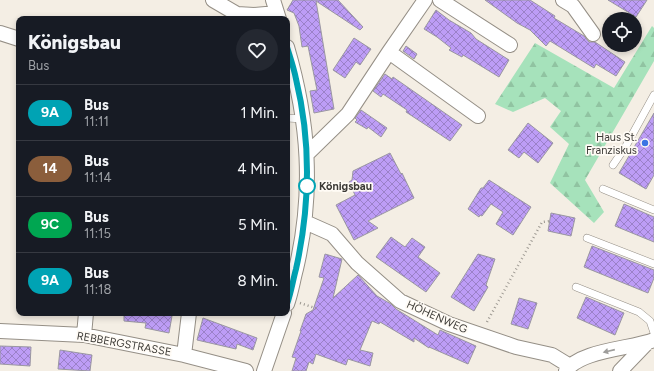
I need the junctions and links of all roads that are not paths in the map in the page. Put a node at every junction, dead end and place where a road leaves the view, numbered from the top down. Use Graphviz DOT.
graph roads {
  1 [pos="213,0"];
  2 [pos="425,0"];
  3 [pos="440,0"];
  4 [pos="563,0"];
  5 [pos="276,11"];
  6 [pos="0,33"];
  7 [pos="593,34"];
  8 [pos="16,38"];
  9 [pos="510,44"];
  10 [pos="389,52"];
  11 [pos="290,57"];
  12 [pos="654,95"];
  13 [pos="478,116"];
  14 [pos="290,118"];
  15 [pos="304,119"];
  16 [pos="307,154"];
  17 [pos="613,165"];
  18 [pos="603,189"];
  19 [pos="654,210"];
  20 [pos="305,222"];
  21 [pos="587,238"];
  22 [pos="654,264"];
  23 [pos="576,288"];
  24 [pos="290,291"];
  25 [pos="86,316"];
  26 [pos="189,316"];
  27 [pos="283,316"];
  28 [pos="0,331"];
  29 [pos="84,335"];
  30 [pos="652,339"];
  31 [pos="184,354"];
  32 [pos="568,368"];
  33 [pos="628,368"];
  34 [pos="246,371"];
  35 [pos="264,371"];
  1 -- 5 [label="street"];
  2 -- 10 [label="street"];
  3 -- 9 [label="street"];
  4 -- 7 [label="street"];
  6 -- 8 [label="street"];
  10 -- 13 [label="street"];
  10 -- 16 [label="street"];
  11 -- 15 [label="street"];
  12 -- 17 [label="lane"];
  14 -- 15 [label="lane"];
  15 -- 16 [label="street"];
  16 -- 20 [label="street"];
  18 -- 19 [label="lane"];
  20 -- 24 [label="street"];
  20 -- 32 [label="street, HÖHENWEG"];
  21 -- 22 [label="lane"];
  23 -- 30 [label="lane"];
  25 -- 29 [label="street"];
  26 -- 31 [label="street"];
  27 -- 35 [label="street"];
  28 -- 29 [label="street, REBBERGSTRASSE"];
  29 -- 31 [label="street, REBBERGSTRASSE"];
  30 -- 32 [label="street, one-way"];
  30 -- 33 [label="street"];
  31 -- 34 [label="street, REBBERGSTRASSE"];
}
